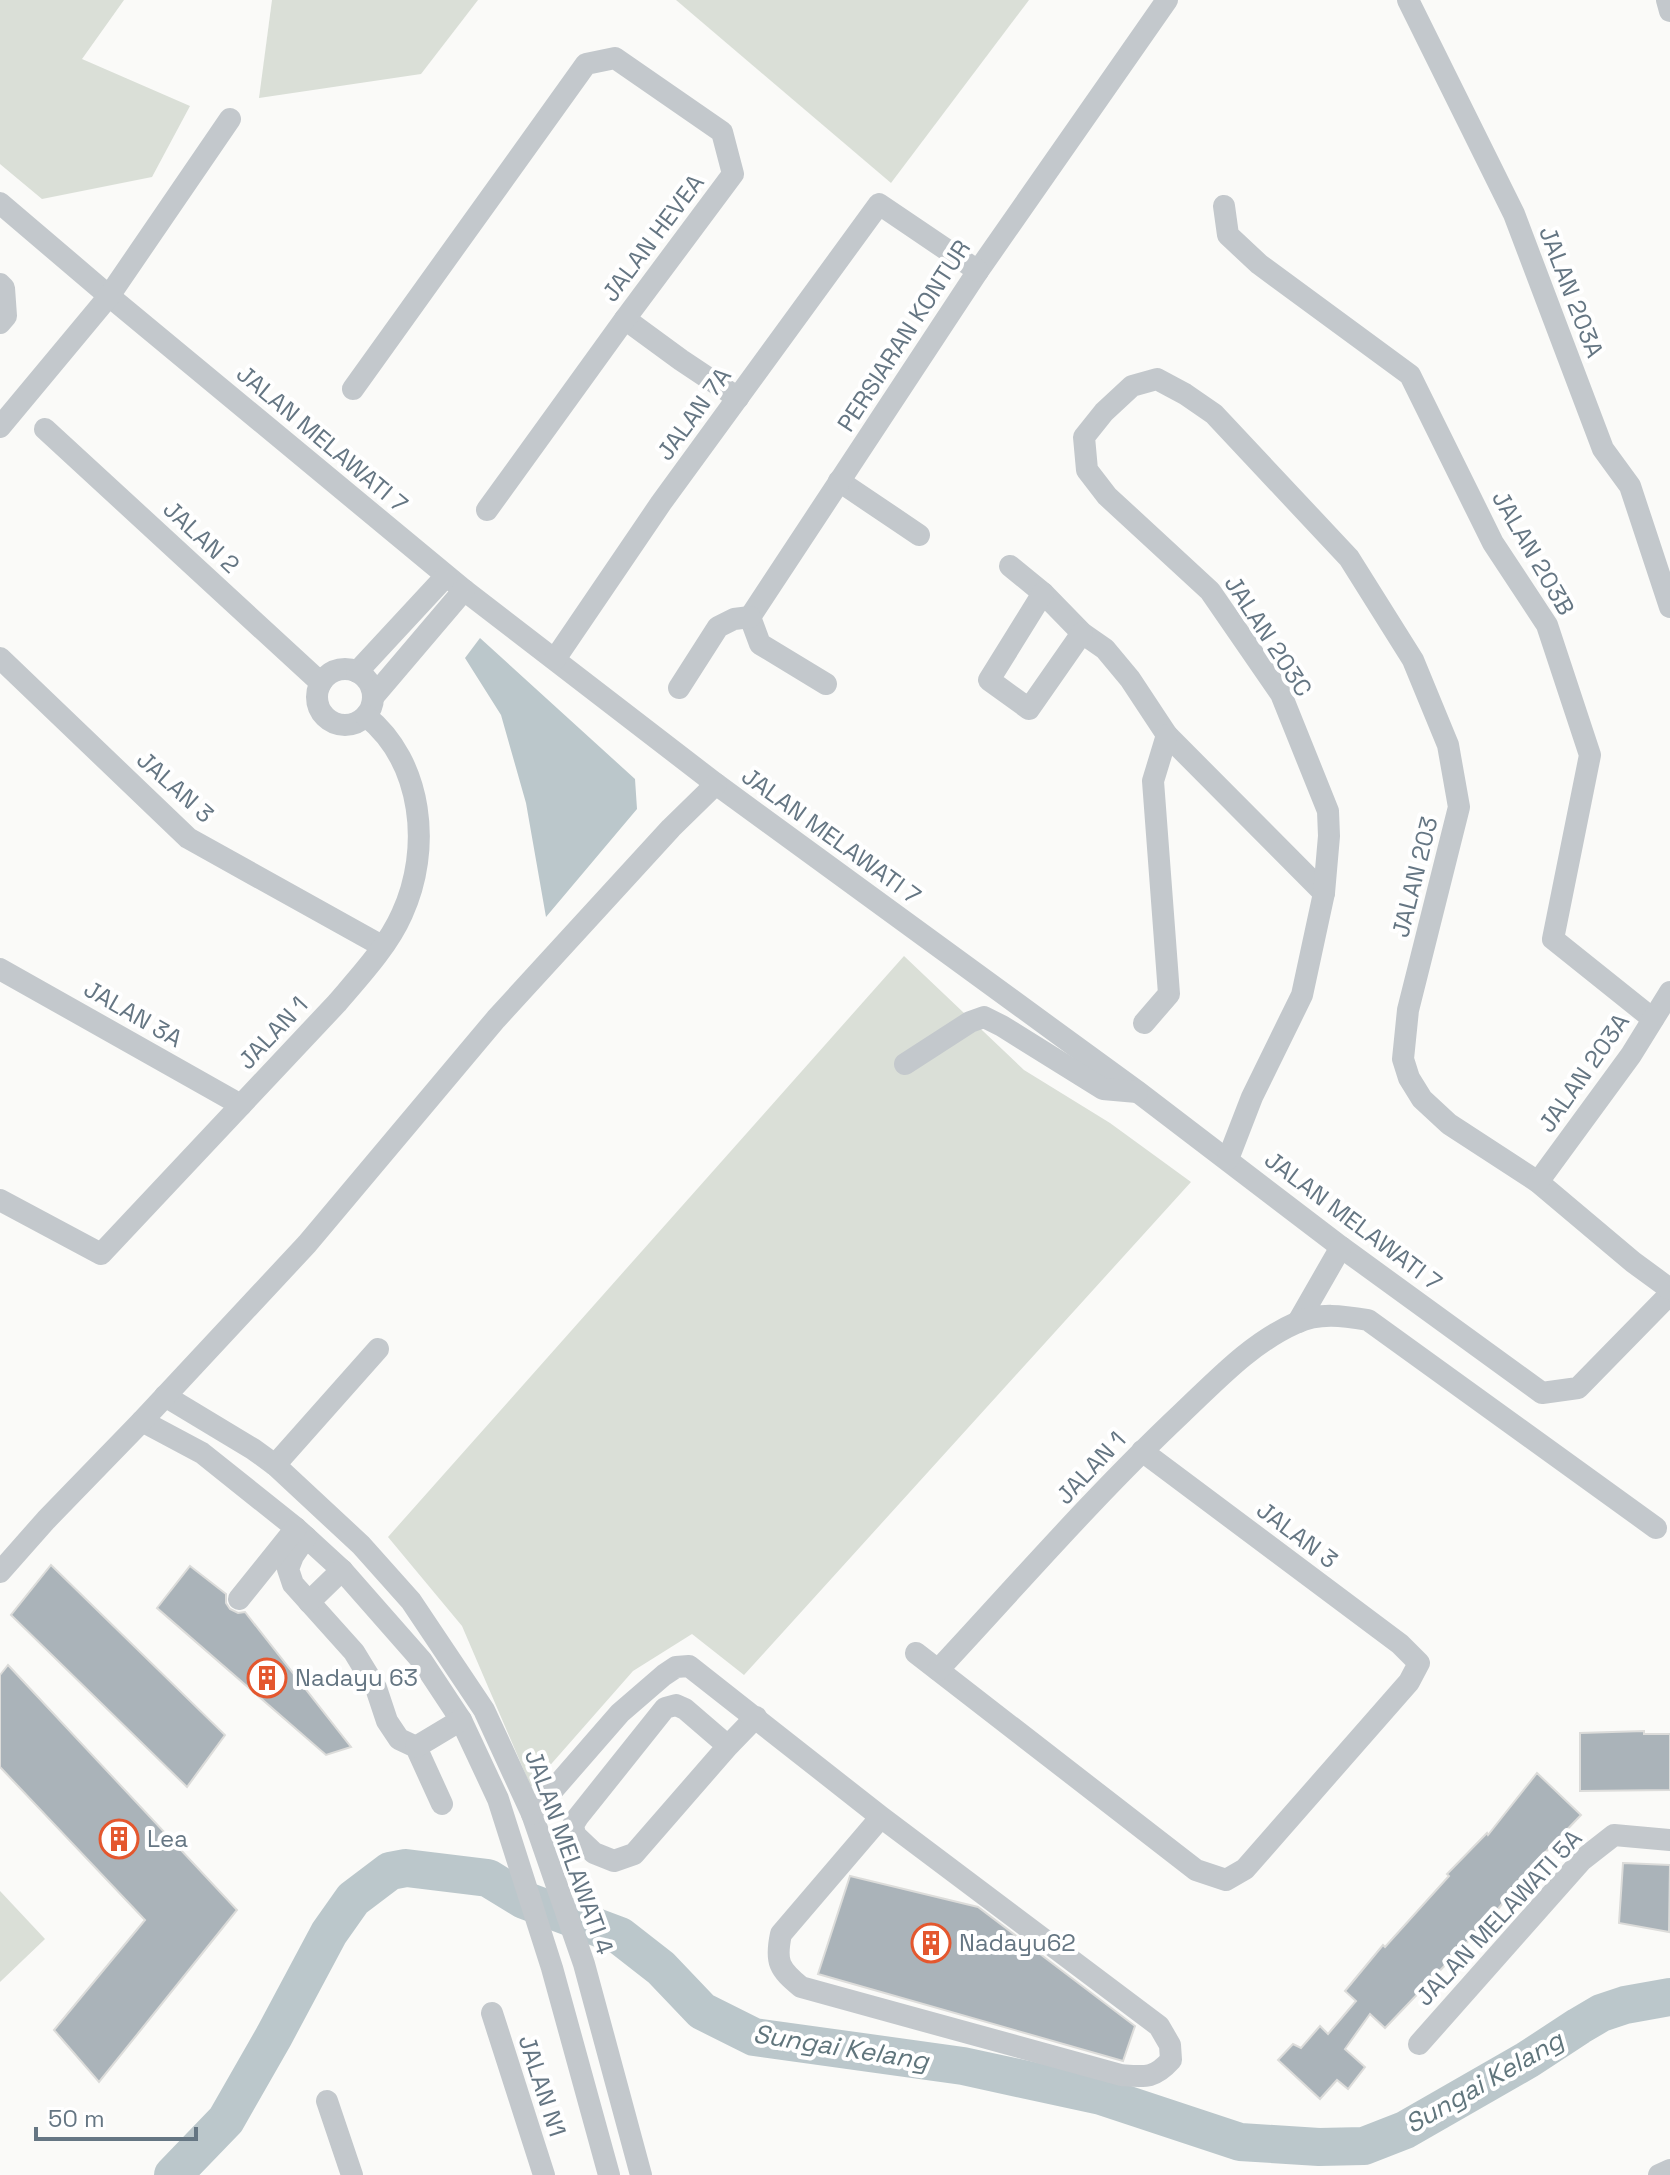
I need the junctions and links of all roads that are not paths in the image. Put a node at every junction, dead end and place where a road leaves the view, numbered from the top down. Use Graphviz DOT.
graph roads {
  1 [pos="1167,0"];
  2 [pos="1408,0"];
  3 [pos="1667,0"];
  4 [pos="1670,11"];
  5 [pos="230,119"];
  6 [pos="0,203"];
  7 [pos="1224,206"];
  8 [pos="978,271"];
  9 [pos="0,284"];
  10 [pos="109,296"];
  11 [pos="625,319"];
  12 [pos="0,323"];
  13 [pos="353,389"];
  14 [pos="738,398"];
  15 [pos="1104,412"];
  16 [pos="3,419"];
  17 [pos="45,429"];
  18 [pos="839,481"];
  19 [pos="487,510"];
  20 [pos="919,535"];
  21 [pos="1010,566"];
  22 [pos="446,576"];
  23 [pos="464,590"];
  24 [pos="1043,593"];
  25 [pos="1670,607"];
  26 [pos="750,617"];
  27 [pos="1082,633"];
  28 [pos="0,658"];
  29 [pos="555,659"];
  30 [pos="357,672"];
  31 [pos="321,683"];
  32 [pos="826,684"];
  33 [pos="679,688"];
  34 [pos="370,706"];
  35 [pos="1167,735"];
  36 [pos="716,784"];
  37 [pos="1324,893"];
  38 [pos="382,946"];
  39 [pos="0,969"];
  40 [pos="1670,992"];
  41 [pos="1653,1019"];
  42 [pos="1144,1023"];
  43 [pos="905,1064"];
  44 [pos="1138,1092"];
  45 [pos="241,1105"];
  46 [pos="1228,1159"];
  47 [pos="1538,1182"];
  48 [pos="0,1200"];
  49 [pos="1341,1247"];
  50 [pos="1670,1292"];
  51 [pos="1298,1322"];
  52 [pos="378,1349"];
  53 [pos="165,1396"];
  54 [pos="142,1421"];
  55 [pos="1142,1451"];
  56 [pos="275,1465"];
  57 [pos="1656,1528"];
  58 [pos="301,1532"];
  59 [pos="342,1570"];
  60 [pos="0,1572"];
  61 [pos="239,1599"];
  62 [pos="309,1602"];
  63 [pos="916,1653"];
  64 [pos="938,1670"];
  65 [pos="756,1717"];
  66 [pos="461,1720"];
  67 [pos="728,1746"];
  68 [pos="416,1747"];
  69 [pos="442,1804"];
  70 [pos="532,1814"];
  71 [pos="881,1817"];
  72 [pos="1670,1840"];
  73 [pos="492,2013"];
  74 [pos="1419,2044"];
  75 [pos="327,2101"];
  76 [pos="1670,2170"];
  77 [pos="352,2175"];
  78 [pos="544,2175"];
  79 [pos="609,2175"];
  80 [pos="641,2175"];
  81 [pos="1659,2175"];
  1 -- 8 [label="street, PERSIARAN KONTUR"];
  2 -- 25 [label="street, JALAN 203A"];
  3 -- 4 [label="street"];
  5 -- 10 [label="street"];
  6 -- 10 [label="street, JALAN MELAWATI 7"];
  7 -- 41 [label="street, JALAN 203B"];
  8 -- 14 [label="street, JALAN 7A"];
  8 -- 18 [label="street, PERSIARAN KONTUR"];
  9 -- 12 [label="street"];
  10 -- 16 [label="street"];
  10 -- 22 [label="street, JALAN MELAWATI 7"];
  11 -- 13 [label="street, JALAN HEVEA"];
  11 -- 14 [label="street"];
  11 -- 19 [label="street, JALAN HEVEA"];
  14 -- 29 [label="street, JALAN 7A"];
  15 -- 37 [label="street, JALAN 203C"];
  15 -- 47 [label="street, JALAN 203"];
  17 -- 31 [label="street, JALAN 2"];
  18 -- 20 [label="street"];
  18 -- 26 [label="street, PERSIARAN KONTUR"];
  21 -- 24 [label="street"];
  22 -- 23 [label="street, JALAN MELAWATI 7"];
  22 -- 30 [label="street"];
  23 -- 29 [label="street, JALAN MELAWATI 7"];
  23 -- 34 [label="street"];
  24 -- 27 [label="street"];
  24 -- 27 [label="street"];
  26 -- 32 [label="street"];
  26 -- 33 [label="street"];
  27 -- 35 [label="street"];
  28 -- 38 [label="street, JALAN 3"];
  29 -- 36 [label="street, JALAN MELAWATI 7"];
  30 -- 31 [label="street"];
  30 -- 34 [label="street"];
  31 -- 34 [label="street"];
  34 -- 38 [label="street, JALAN 1"];
  35 -- 37 [label="street"];
  35 -- 42 [label="street"];
  36 -- 44 [label="street, JALAN MELAWATI 7"];
  36 -- 53 [label="street"];
  37 -- 46 [label="street, JALAN 203C"];
  38 -- 45 [label="street, JALAN 1"];
  39 -- 45 [label="street, JALAN 3A"];
  40 -- 41 [label="street, JALAN 203A"];
  41 -- 47 [label="street, JALAN 203A"];
  43 -- 44 [label="street"];
  44 -- 46 [label="street, JALAN MELAWATI 7"];
  45 -- 48 [label="street, JALAN 1"];
  46 -- 49 [label="street, JALAN MELAWATI 7"];
  47 -- 50 [label="street, JALAN 203"];
  49 -- 50 [label="street, JALAN MELAWATI 7"];
  49 -- 51 [label="street"];
  51 -- 55 [label="street, JALAN 1"];
  51 -- 57 [label="street"];
  52 -- 56 [label="street"];
  53 -- 54 [label="street"];
  53 -- 56 [label="street, JALAN MELAWATI 4"];
  54 -- 58 [label="street, JALAN MELAWATI 4"];
  54 -- 60 [label="street"];
  55 -- 64 [label="street, JALAN 1"];
  55 -- 64 [label="street, JALAN 3"];
  56 -- 70 [label="street, JALAN MELAWATI 4"];
  58 -- 59 [label="street, JALAN MELAWATI 4"];
  58 -- 61 [label="street"];
  58 -- 62 [label="street"];
  59 -- 62 [label="street"];
  59 -- 66 [label="street, JALAN MELAWATI 4"];
  62 -- 68 [label="street"];
  63 -- 64 [label="street"];
  65 -- 67 [label="street"];
  65 -- 70 [label="street"];
  65 -- 71 [label="street"];
  66 -- 68 [label="street"];
  66 -- 79 [label="street, JALAN MELAWATI 4"];
  67 -- 67 [label="street"];
  68 -- 69 [label="street"];
  70 -- 80 [label="street, JALAN MELAWATI 4"];
  71 -- 71 [label="street"];
  72 -- 74 [label="street, JALAN MELAWATI 5A"];
  73 -- 78 [label="street, JALAN N1"];
  75 -- 77 [label="street"];
  76 -- 81 [label="street"];
}
